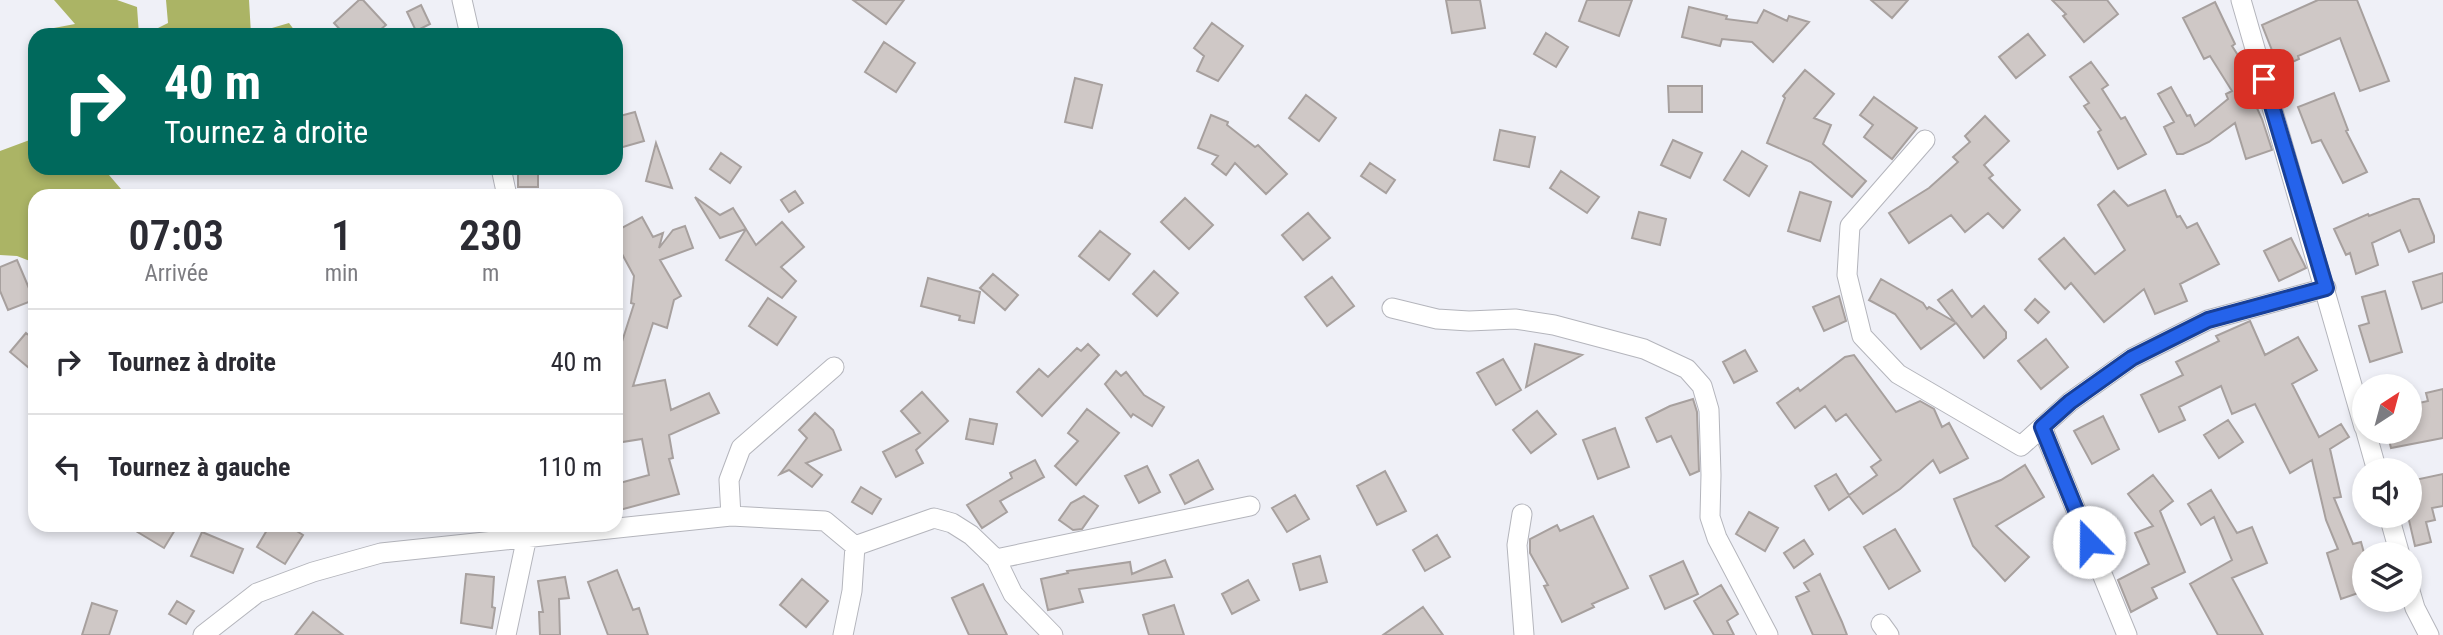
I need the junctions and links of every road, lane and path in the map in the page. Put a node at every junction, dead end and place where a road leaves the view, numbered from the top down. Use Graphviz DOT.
graph roads {
  1 [pos="462,0"];
  2 [pos="2241,0"];
  3 [pos="468,28"];
  4 [pos="1925,140"];
  5 [pos="2326,288"];
  6 [pos="1392,308"];
  7 [pos="834,368"];
  8 [pos="2352,382"];
  9 [pos="2042,427"];
  10 [pos="1250,506"];
  11 [pos="1522,514"];
  12 [pos="731,516"];
  13 [pos="623,524"];
  14 [pos="521,532"];
  15 [pos="528,532"];
  16 [pos="855,546"];
  17 [pos="996,559"];
  18 [pos="2416,612"];
  19 [pos="203,635"];
  20 [pos="506,635"];
  21 [pos="843,635"];
  22 [pos="1053,635"];
  23 [pos="1524,635"];
  24 [pos="1768,635"];
  25 [pos="2127,635"];
  26 [pos="2428,635"];
  1 -- 3 [label="street"];
  2 -- 5 [label="street"];
  4 -- 9 [label="street"];
  5 -- 8 [label="street"];
  5 -- 9 [label="street"];
  6 -- 24 [label="street"];
  7 -- 12 [label="street"];
  9 -- 25 [label="street"];
  10 -- 17 [label="street"];
  11 -- 23 [label="street"];
  12 -- 13 [label="street"];
  12 -- 16 [label="street"];
  14 -- 19 [label="street"];
  15 -- 20 [label="street"];
  16 -- 17 [label="street"];
  16 -- 21 [label="street"];
  17 -- 22 [label="street"];
  18 -- 26 [label="street"];
}
